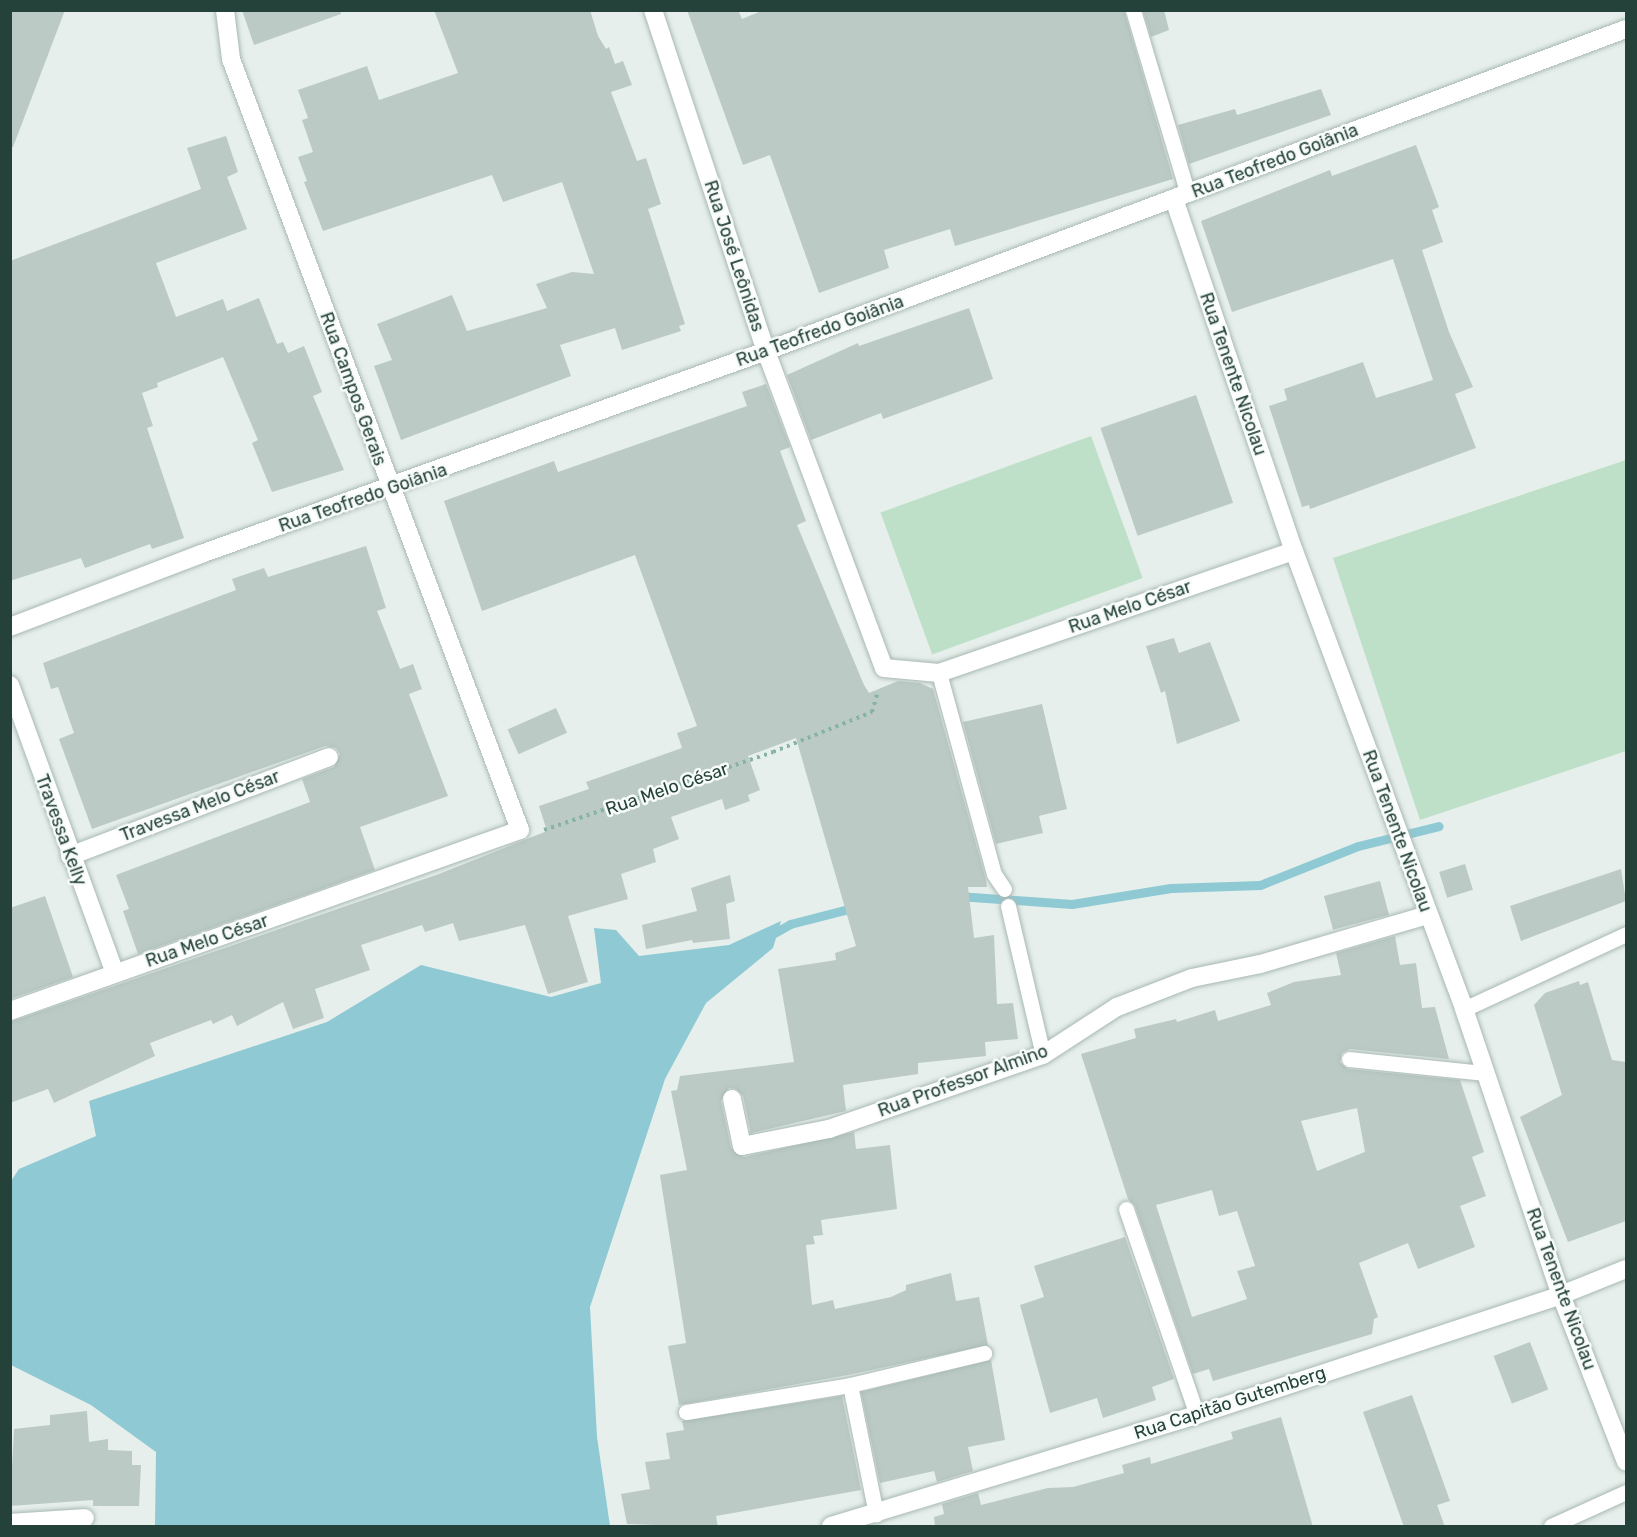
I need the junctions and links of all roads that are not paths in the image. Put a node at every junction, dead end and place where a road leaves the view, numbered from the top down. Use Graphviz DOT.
graph roads {
  1 [pos="225,10"];
  2 [pos="653,10"];
  3 [pos="1133,10"];
  4 [pos="1626,29"];
  5 [pos="1181,196"];
  6 [pos="766,351"];
  7 [pos="390,489"];
  8 [pos="1294,551"];
  9 [pos="10,627"];
  10 [pos="884,668"];
  11 [pos="939,673"];
  12 [pos="10,685"];
  13 [pos="329,757"];
  14 [pos="520,830"];
  15 [pos="70,856"];
  16 [pos="1004,889"];
  17 [pos="1008,906"];
  18 [pos="1428,915"];
  19 [pos="1626,934"];
  20 [pos="115,973"];
  21 [pos="1464,1009"];
  22 [pos="10,1011"];
  23 [pos="1043,1055"];
  24 [pos="1349,1059"];
  25 [pos="1485,1073"];
  26 [pos="732,1099"];
  27 [pos="1126,1209"];
  28 [pos="1626,1269"];
  29 [pos="1561,1295"];
  30 [pos="984,1353"];
  31 [pos="850,1385"];
  32 [pos="686,1412"];
  33 [pos="1197,1415"];
  34 [pos="1626,1462"];
  35 [pos="1626,1492"];
  36 [pos="876,1514"];
  37 [pos="85,1518"];
  38 [pos="10,1523"];
  39 [pos="831,1527"];
  40 [pos="1551,1527"];
  1 -- 7 [label="street, Rua Campos Gerais"];
  2 -- 6 [label="street, Rua José Leônidas"];
  3 -- 5 [label="lane"];
  4 -- 5 [label="street, Rua Teofredo Goiânia"];
  5 -- 6 [label="street, Rua Teofredo Goiânia"];
  5 -- 8 [label="street, Rua Tenente Nicolau"];
  6 -- 7 [label="street, Rua Teofredo Goiânia"];
  6 -- 10 [label="street, Rua José Leônidas"];
  7 -- 9 [label="street, Rua Teofredo Goiânia"];
  7 -- 14 [label="street, Rua Campos Gerais"];
  8 -- 11 [label="street, Rua Melo César"];
  8 -- 18 [label="street, Rua Tenente Nicolau"];
  10 -- 11 [label="street, Rua Melo César"];
  11 -- 16 [label="lane"];
  12 -- 15 [label="street, Travessa Kelly"];
  13 -- 15 [label="street, Travessa Melo César"];
  14 -- 20 [label="street, Rua Melo César"];
  15 -- 20 [label="street, Travessa Kelly"];
  17 -- 23 [label="lane"];
  18 -- 21 [label="street, Rua Tenente Nicolau"];
  18 -- 23 [label="street, Rua Professor Almino"];
  19 -- 21 [label="lane"];
  20 -- 22 [label="street, Rua Melo César"];
  21 -- 25 [label="street, Rua Tenente Nicolau"];
  23 -- 26 [label="street, Rua Professor Almino"];
  24 -- 25 [label="lane"];
  25 -- 29 [label="street, Rua Tenente Nicolau"];
  27 -- 33 [label="lane"];
  28 -- 29 [label="street, Rua Capitão Gutemberg"];
  29 -- 33 [label="street, Rua Capitão Gutemberg"];
  29 -- 34 [label="street, Rua Tenente Nicolau"];
  30 -- 31 [label="lane"];
  31 -- 32 [label="lane"];
  31 -- 36 [label="lane"];
  33 -- 36 [label="street, Rua Capitão Gutemberg"];
  35 -- 40 [label="lane"];
  36 -- 39 [label="street, Rua Capitão Gutemberg"];
  37 -- 38 [label="street"];
}
